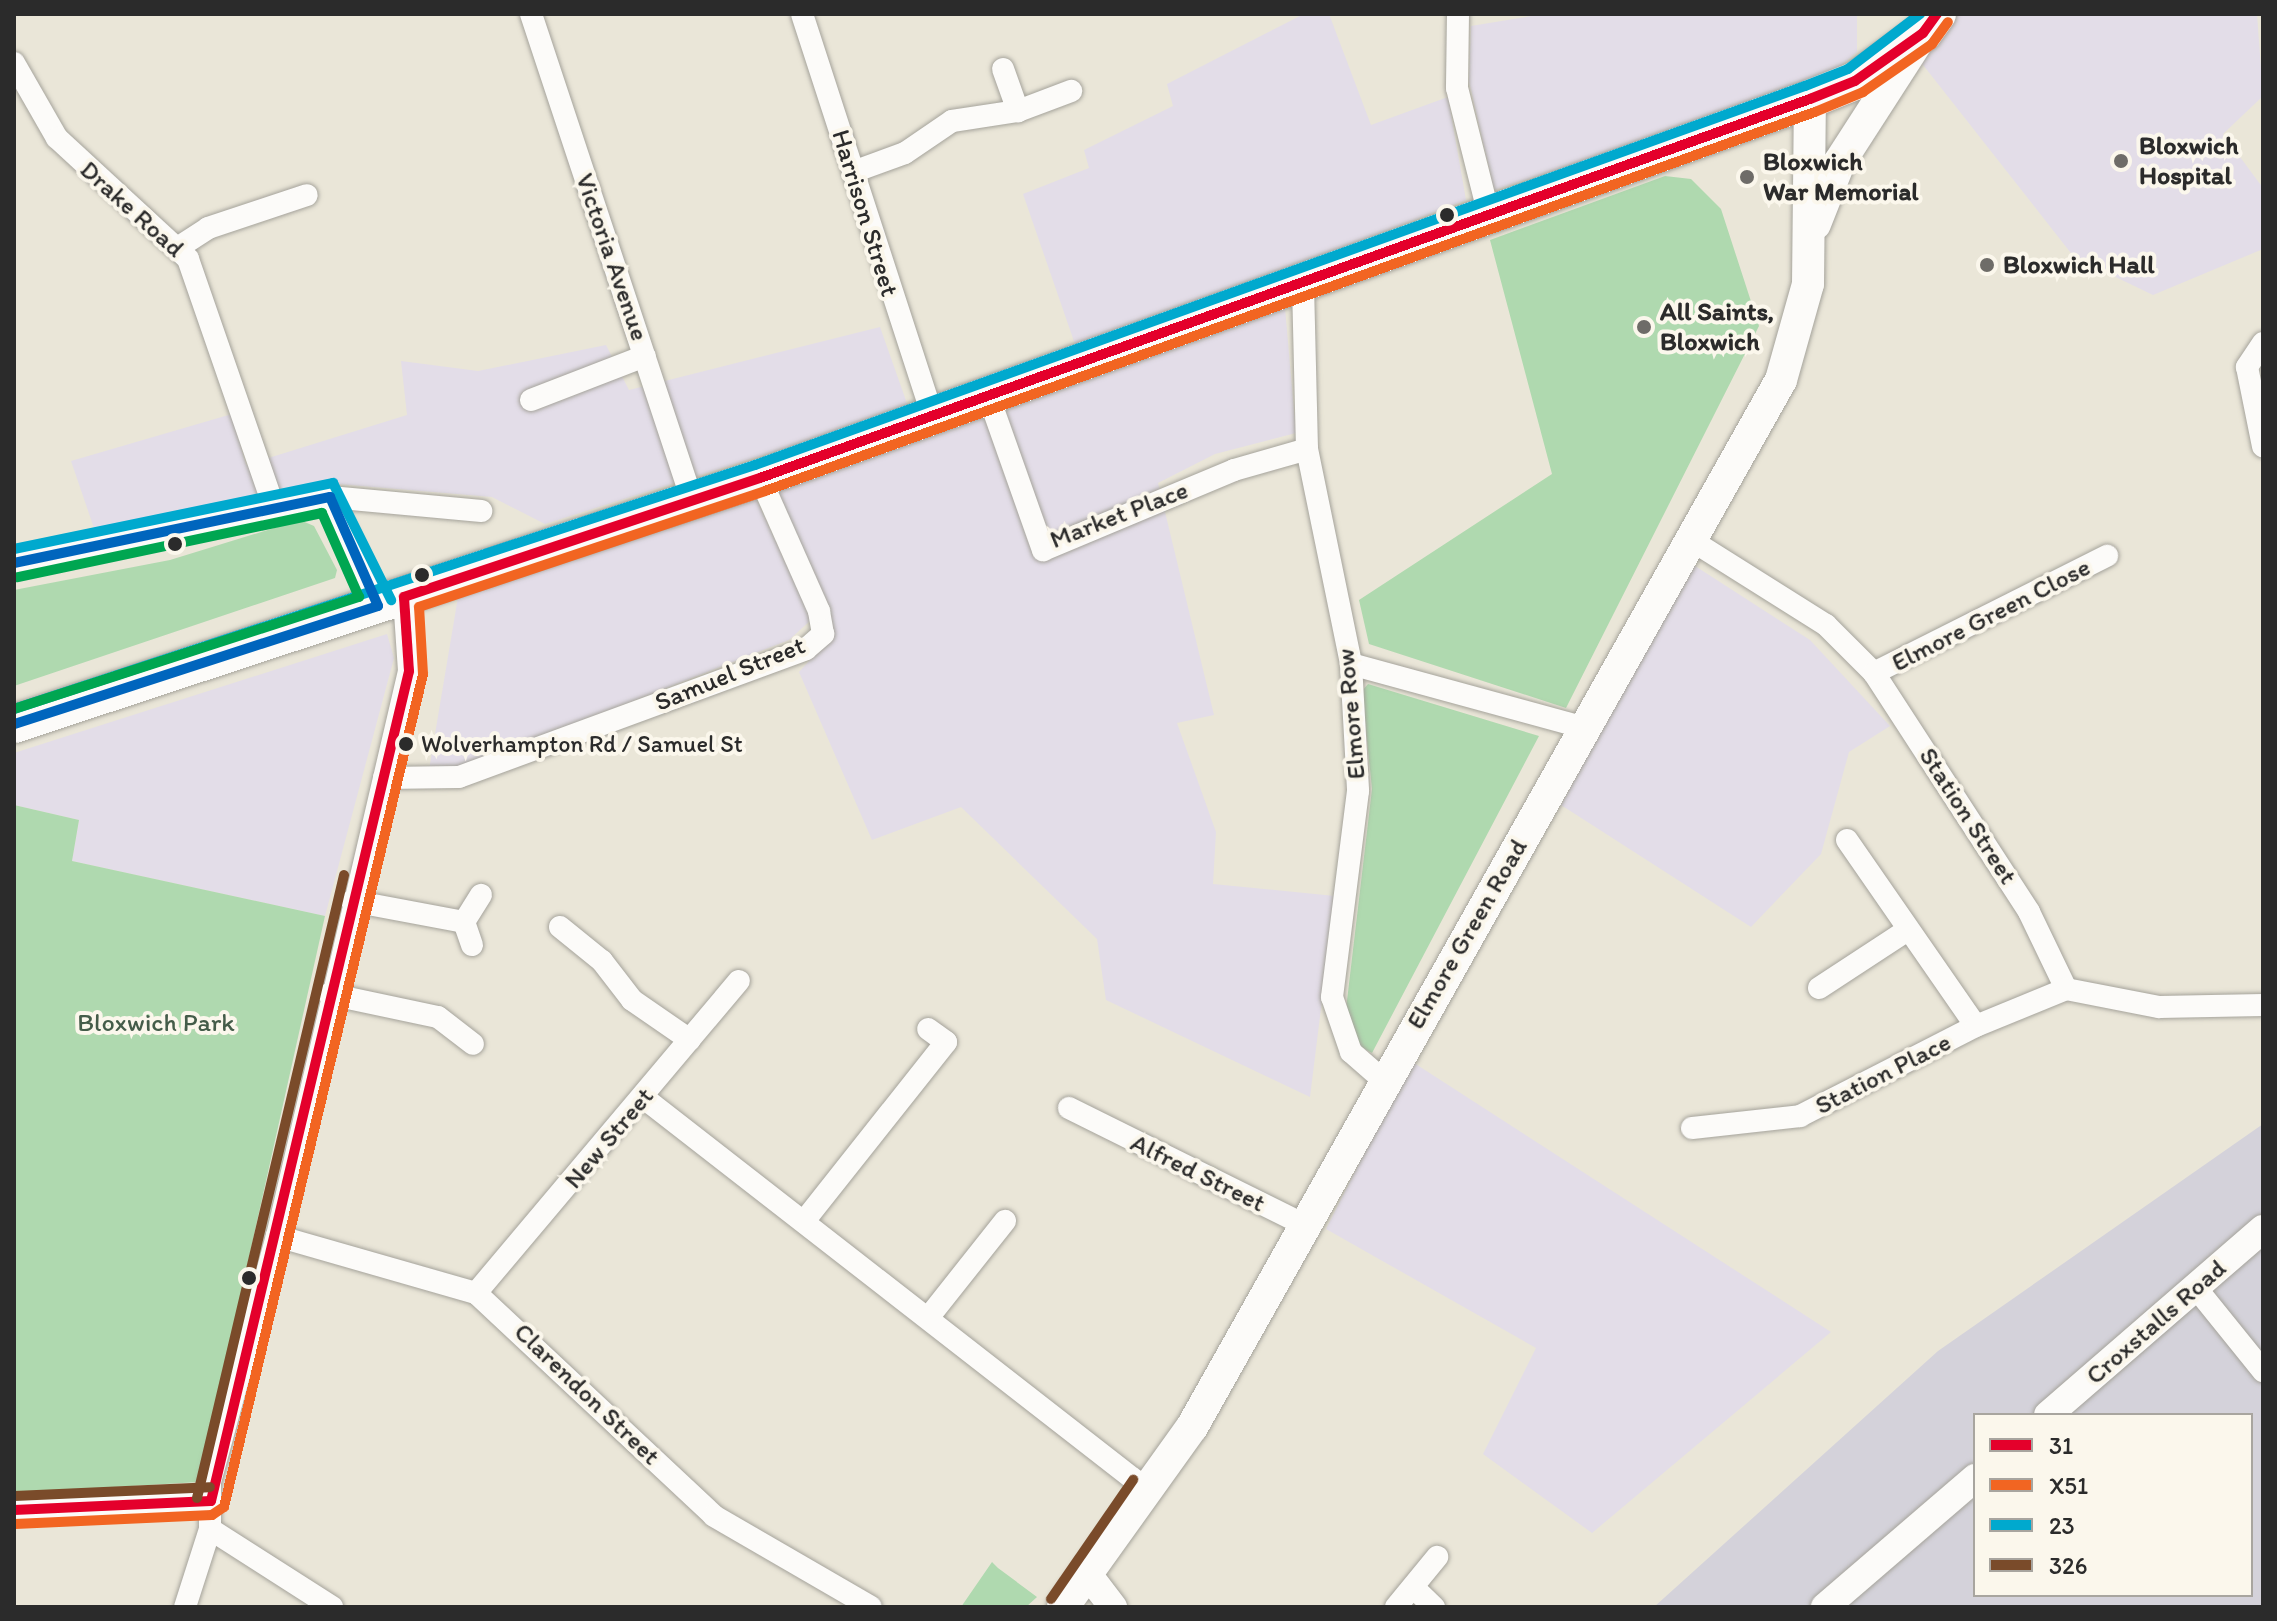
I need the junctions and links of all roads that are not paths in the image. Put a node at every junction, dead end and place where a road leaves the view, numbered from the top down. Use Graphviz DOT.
graph roads {
  1 [pos="531,14"];
  2 [pos="802,14"];
  3 [pos="1458,14"];
  4 [pos="1930,23"];
  5 [pos="14,63"];
  6 [pos="1003,69"];
  7 [pos="1071,91"];
  8 [pos="1810,99"];
  9 [pos="1018,111"];
  10 [pos="853,172"];
  11 [pos="307,195"];
  12 [pos="1489,215"];
  13 [pos="1810,236"];
  14 [pos="179,247"];
  15 [pos="1303,285"];
  16 [pos="2263,343"];
  17 [pos="645,356"];
  18 [pos="987,392"];
  19 [pos="531,400"];
  20 [pos="926,402"];
  21 [pos="2263,446"];
  22 [pos="1307,449"];
  23 [pos="760,478"];
  24 [pos="330,497"];
  25 [pos="692,500"];
  26 [pos="273,504"];
  27 [pos="481,511"];
  28 [pos="1691,540"];
  29 [pos="2107,556"];
  30 [pos="14,563"];
  31 [pos="391,602"];
  32 [pos="1351,664"];
  33 [pos="1874,673"];
  34 [pos="14,724"];
  35 [pos="1582,727"];
  36 [pos="384,778"];
  37 [pos="1847,840"];
  38 [pos="481,895"];
  39 [pos="352,901"];
  40 [pos="464,922"];
  41 [pos="560,927"];
  42 [pos="1906,931"];
  43 [pos="472,945"];
  44 [pos="739,981"];
  45 [pos="1819,988"];
  46 [pos="2066,989"];
  47 [pos="329,994"];
  48 [pos="2263,1005"];
  49 [pos="1976,1026"];
  50 [pos="928,1029"];
  51 [pos="690,1040"];
  52 [pos="473,1044"];
  53 [pos="1382,1079"];
  54 [pos="644,1098"];
  55 [pos="1080,1121"];
  56 [pos="1692,1128"];
  57 [pos="805,1220"];
  58 [pos="1005,1221"];
  59 [pos="1307,1226"];
  60 [pos="2263,1229"];
  61 [pos="277,1236"];
  62 [pos="2196,1288"];
  63 [pos="476,1293"];
  64 [pos="928,1318"];
  65 [pos="2263,1371"];
  66 [pos="2050,1413"];
  67 [pos="1973,1480"];
  68 [pos="1145,1488"];
  69 [pos="211,1501"];
  70 [pos="14,1510"];
  71 [pos="210,1529"];
  72 [pos="1437,1557"];
  73 [pos="1087,1573"];
  74 [pos="1414,1588"];
  75 [pos="1068,1605"];
  76 [pos="185,1607"];
  77 [pos="332,1607"];
  78 [pos="871,1607"];
  79 [pos="1113,1607"];
  80 [pos="1396,1607"];
  81 [pos="1434,1607"];
  82 [pos="1825,1607"];
  1 -- 17 [label="street, Victoria Avenue"];
  2 -- 10 [label="street, Harrison Street"];
  3 -- 12 [label="street"];
  4 -- 8 [label="highway"];
  4 -- 13 [label="main road, Elmore Green Road"];
  5 -- 14 [label="street, Drake Road"];
  6 -- 9 [label="street"];
  7 -- 9 [label="street"];
  8 -- 12 [label="highway"];
  8 -- 13 [label="main road, Elmore Green Road"];
  9 -- 10 [label="street"];
  10 -- 20 [label="street, Harrison Street"];
  11 -- 14 [label="street"];
  12 -- 15 [label="highway"];
  13 -- 28 [label="main road, Elmore Green Road"];
  14 -- 26 [label="street, Drake Road"];
  15 -- 18 [label="highway"];
  15 -- 22 [label="street, Elmore Row"];
  16 -- 21 [label="street"];
  17 -- 19 [label="street"];
  17 -- 25 [label="street, Victoria Avenue"];
  18 -- 20 [label="highway"];
  18 -- 22 [label="street, Market Place"];
  20 -- 23 [label="highway"];
  22 -- 32 [label="street, Elmore Row"];
  23 -- 25 [label="highway"];
  23 -- 36 [label="street, Samuel Street"];
  24 -- 26 [label="street"];
  24 -- 27 [label="street"];
  24 -- 31 [label="street"];
  25 -- 31 [label="highway"];
  26 -- 30 [label="street"];
  28 -- 33 [label="street, Station Street"];
  28 -- 35 [label="main road, Elmore Green Road"];
  29 -- 33 [label="street, Elmore Green Close"];
  31 -- 34 [label="highway"];
  31 -- 36 [label="street"];
  32 -- 35 [label="street"];
  32 -- 53 [label="street, Elmore Row"];
  33 -- 46 [label="street, Station Street"];
  35 -- 53 [label="main road, Elmore Green Road"];
  36 -- 39 [label="street"];
  37 -- 42 [label="street"];
  38 -- 40 [label="street"];
  39 -- 40 [label="street"];
  39 -- 47 [label="street"];
  40 -- 43 [label="street"];
  41 -- 51 [label="street"];
  42 -- 45 [label="street"];
  42 -- 49 [label="street"];
  44 -- 51 [label="street, New Street"];
  46 -- 48 [label="street"];
  46 -- 49 [label="street, Station Place"];
  47 -- 52 [label="street"];
  47 -- 61 [label="street"];
  49 -- 56 [label="street, Station Place"];
  50 -- 57 [label="street"];
  51 -- 54 [label="street, New Street"];
  53 -- 59 [label="main road, Elmore Green Road"];
  54 -- 57 [label="street"];
  54 -- 63 [label="street, New Street"];
  55 -- 59 [label="street, Alfred Street"];
  57 -- 64 [label="street"];
  58 -- 64 [label="street"];
  59 -- 68 [label="main road, Elmore Green Road"];
  60 -- 62 [label="street, Croxstalls Road"];
  61 -- 63 [label="street, Clarendon Street"];
  61 -- 69 [label="street"];
  62 -- 65 [label="street"];
  62 -- 66 [label="street, Croxstalls Road"];
  63 -- 78 [label="street, Clarendon Street"];
  64 -- 68 [label="street"];
  67 -- 82 [label="street"];
  68 -- 73 [label="main road, Elmore Green Road"];
  69 -- 70 [label="street"];
  69 -- 71 [label="street"];
  71 -- 76 [label="street"];
  71 -- 77 [label="street"];
  72 -- 74 [label="street"];
  73 -- 75 [label="main road, Elmore Green Road"];
  73 -- 79 [label="street"];
  74 -- 80 [label="street"];
  74 -- 81 [label="street"];
}
